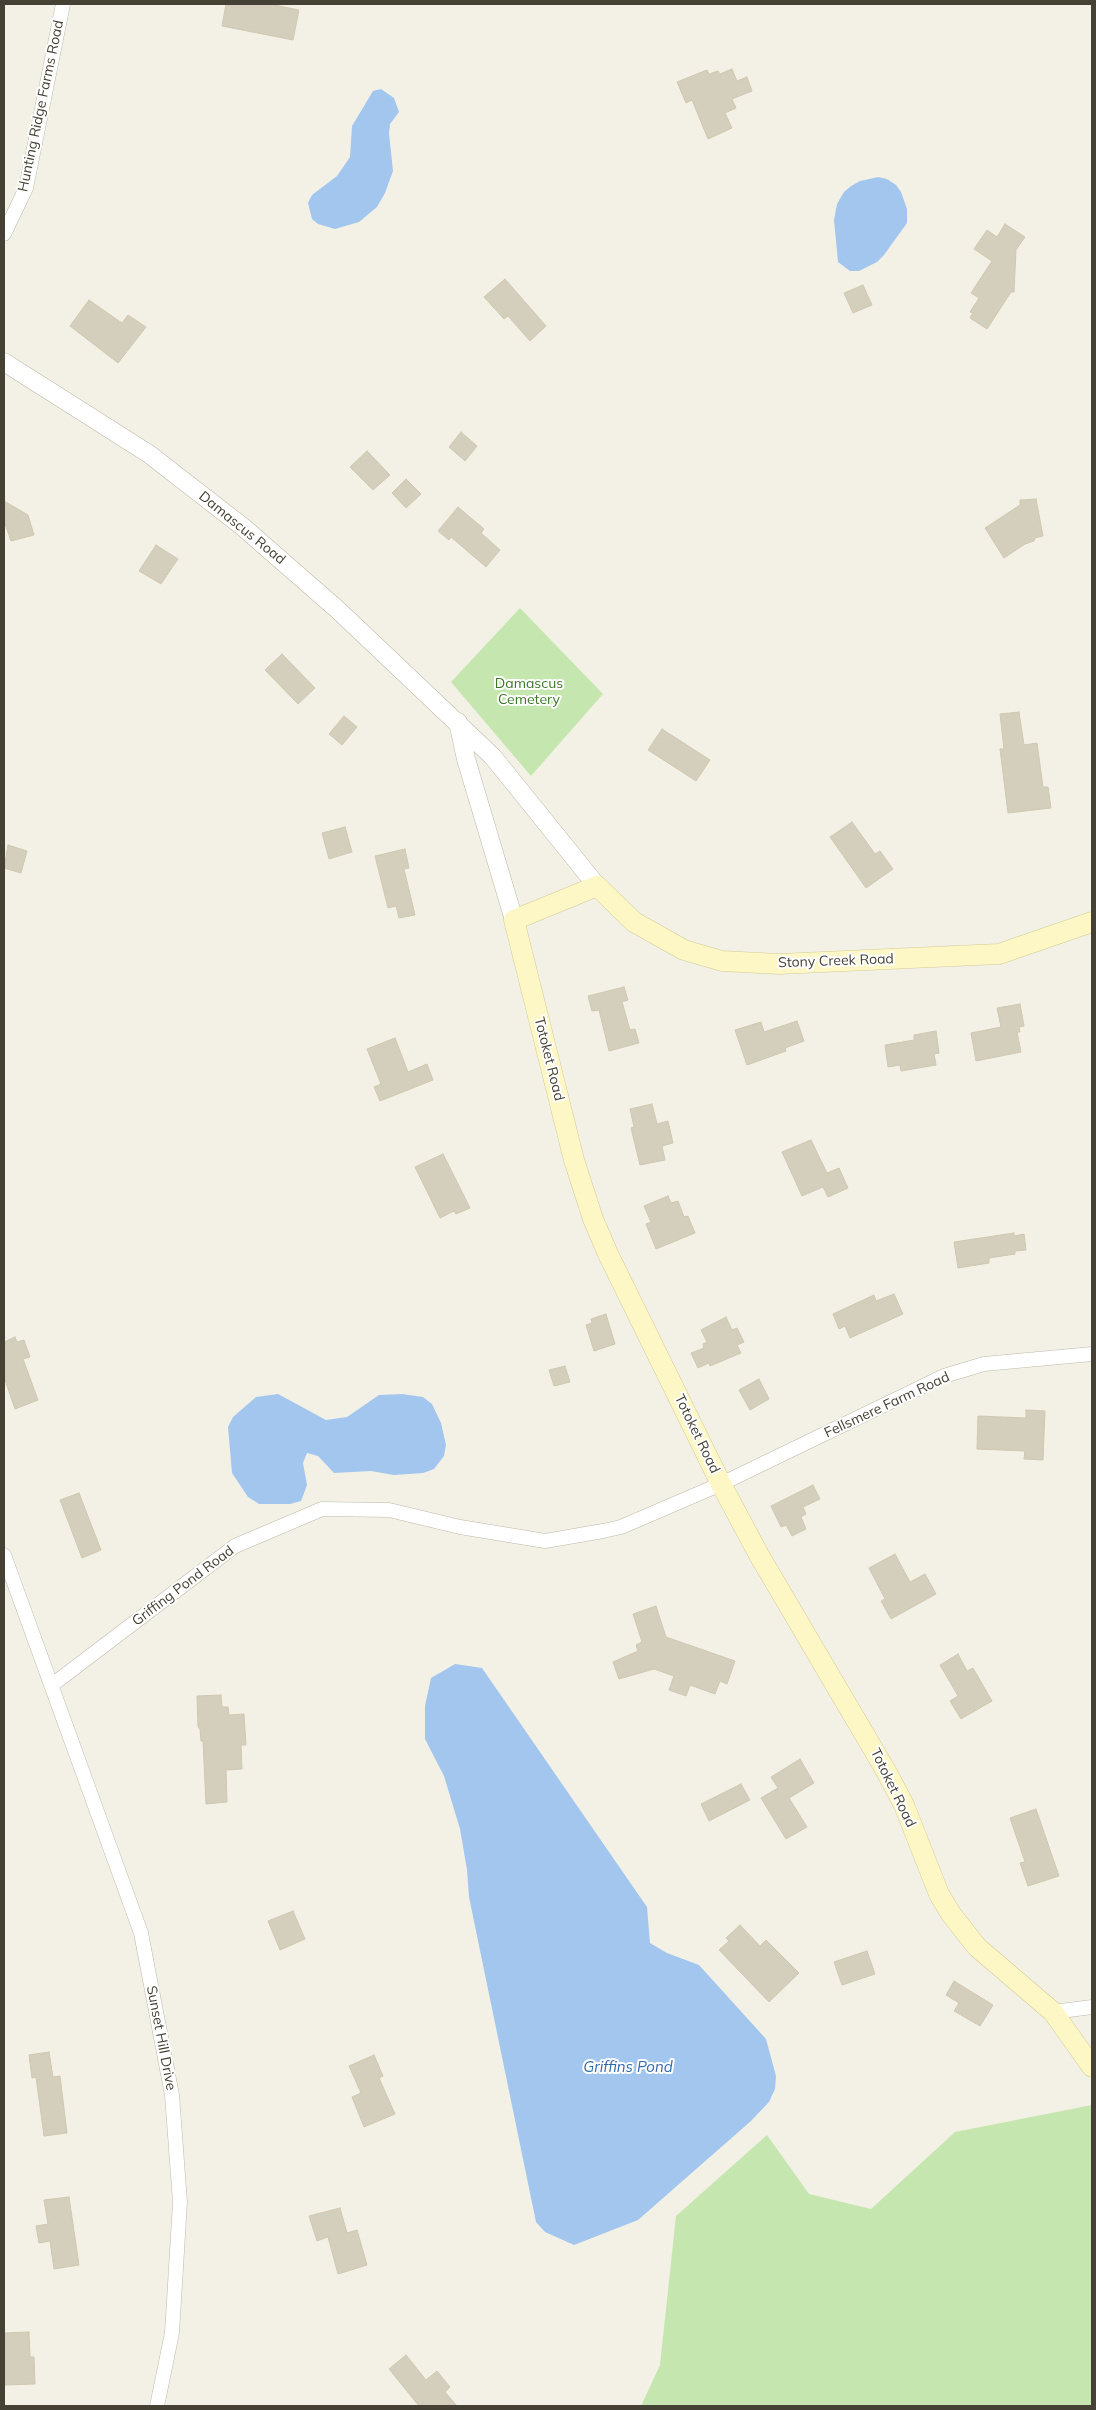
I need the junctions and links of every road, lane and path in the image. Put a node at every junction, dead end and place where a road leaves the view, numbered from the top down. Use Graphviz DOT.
graph roads {
  1 [pos="63,4"];
  2 [pos="4,234"];
  3 [pos="4,362"];
  4 [pos="458,722"];
  5 [pos="597,886"];
  6 [pos="514,920"];
  7 [pos="1092,922"];
  8 [pos="1092,1354"];
  9 [pos="721,1484"];
  10 [pos="4,1555"];
  11 [pos="52,1684"];
  12 [pos="1092,2007"];
  13 [pos="1053,2012"];
  14 [pos="1092,2067"];
  15 [pos="157,2406"];
  1 -- 2 [label="street, Hunting Ridge Farms Road"];
  3 -- 4 [label="street, Damascus Road"];
  4 -- 5 [label="street, Stony Creek Road"];
  4 -- 6 [label="street, Totoket Road"];
  5 -- 6 [label="main road"];
  5 -- 7 [label="main road, Stony Creek Road"];
  6 -- 9 [label="main road, Totoket Road"];
  8 -- 9 [label="street, Fellsmere Farm Road"];
  9 -- 11 [label="street, Griffing Pond Road"];
  9 -- 13 [label="main road, Totoket Road"];
  10 -- 11 [label="street"];
  11 -- 15 [label="street, Sunset Hill Drive"];
  12 -- 13 [label="street"];
  13 -- 14 [label="main road, Totoket Road"];
}
